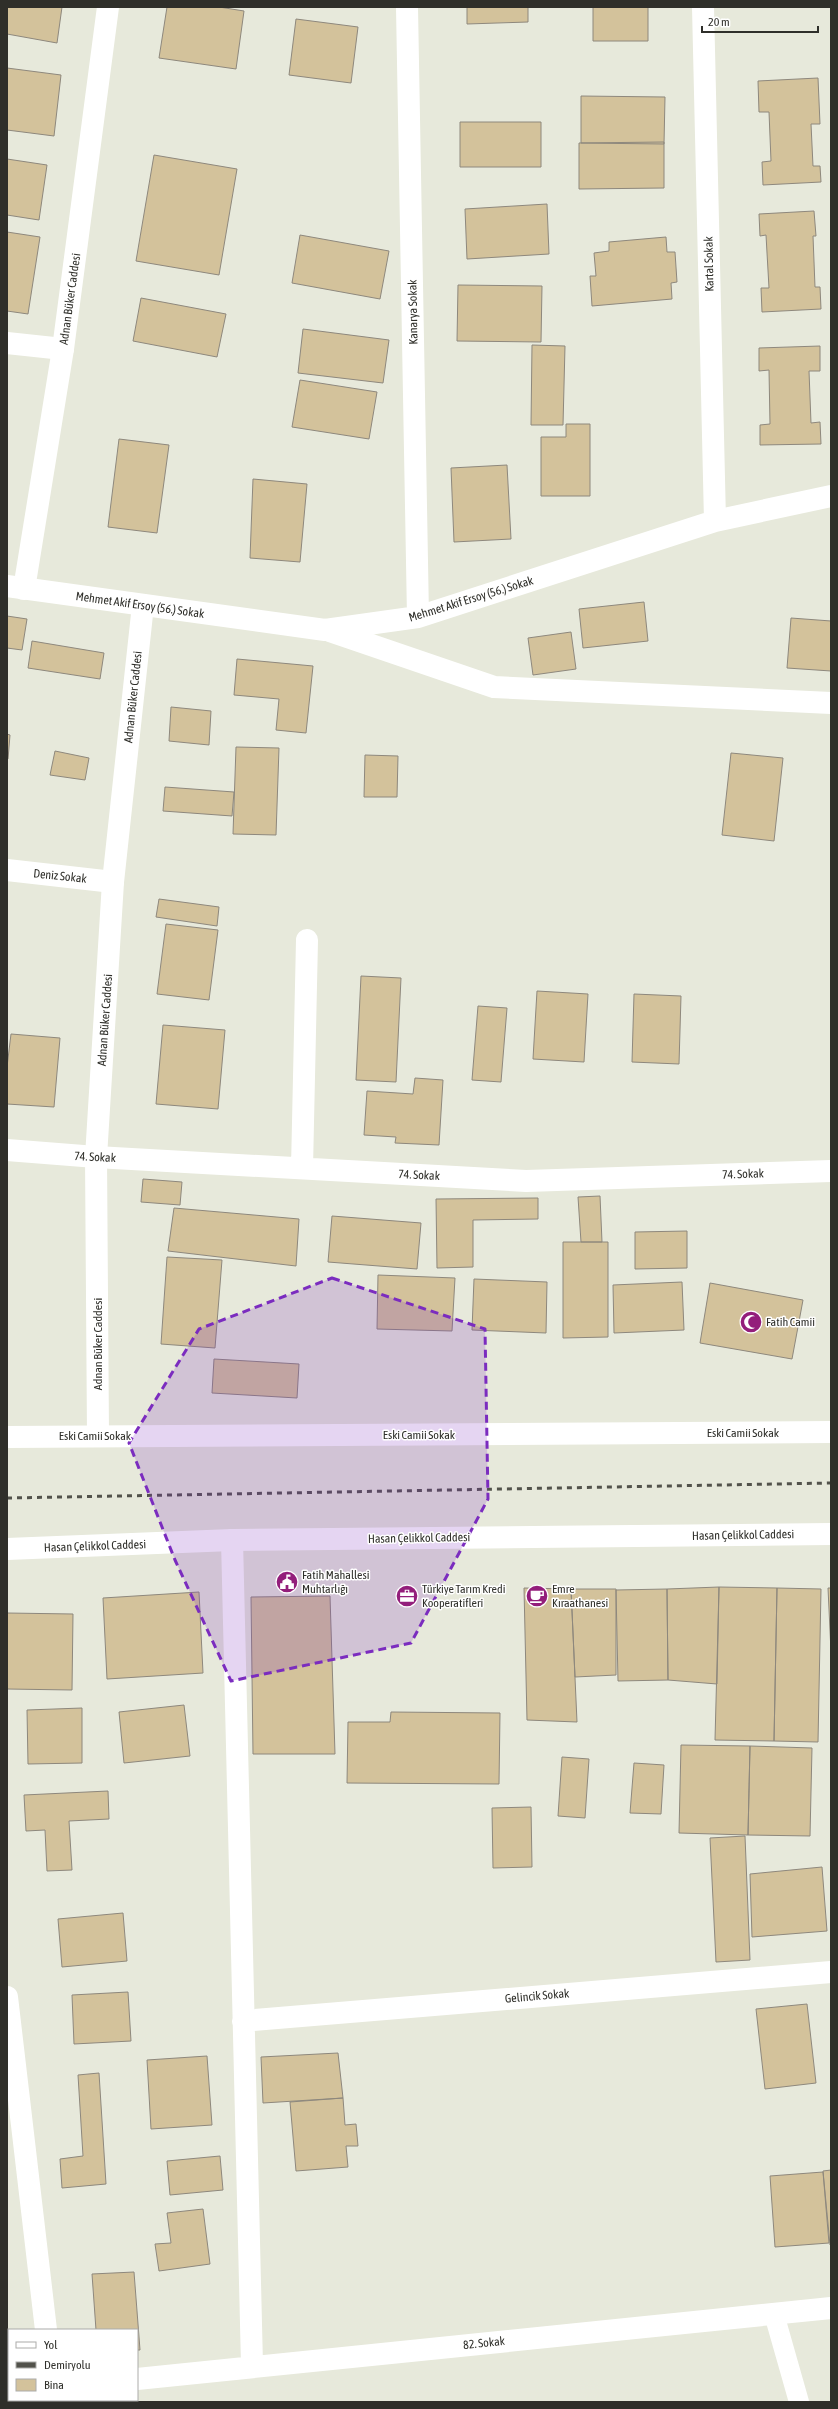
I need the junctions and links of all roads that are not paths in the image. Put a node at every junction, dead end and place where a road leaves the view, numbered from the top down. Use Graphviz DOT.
graph roads {
  1 [pos="108,7"];
  2 [pos="407,7"];
  3 [pos="703,7"];
  4 [pos="7,343"];
  5 [pos="64,349"];
  6 [pos="831,496"];
  7 [pos="715,521"];
  8 [pos="15,588"];
  9 [pos="143,605"];
  10 [pos="418,617"];
  11 [pos="326,630"];
  12 [pos="831,703"];
  13 [pos="7,870"];
  14 [pos="113,882"];
  15 [pos="307,940"];
  16 [pos="7,1150"];
  17 [pos="96,1157"];
  18 [pos="302,1168"];
  19 [pos="831,1171"];
  20 [pos="831,1432"];
  21 [pos="98,1436"];
  22 [pos="7,1437"];
  23 [pos="831,1534"];
  24 [pos="232,1540"];
  25 [pos="7,1549"];
  26 [pos="831,1972"];
  27 [pos="7,1997"];
  28 [pos="243,2021"];
  29 [pos="831,2308"];
  30 [pos="774,2314"];
  31 [pos="46,2329"];
  32 [pos="252,2366"];
  33 [pos="138,2379"];
  34 [pos="799,2402"];
  1 -- 5 [label="street, Adnan Büker Caddesi"];
  2 -- 10 [label="street, Kanarya Sokak"];
  3 -- 7 [label="street, Kartal Sokak"];
  4 -- 5 [label="street"];
  5 -- 8 [label="street, Adnan Büker Caddesi"];
  6 -- 7 [label="street, Mehmet Akif Ersoy (56.) Sokak"];
  7 -- 10 [label="street, Mehmet Akif Ersoy (56.) Sokak"];
  8 -- 9 [label="street, Mehmet Akif Ersoy (56.) Sokak"];
  9 -- 11 [label="street, Mehmet Akif Ersoy (56.) Sokak"];
  9 -- 14 [label="street, Adnan Büker Caddesi"];
  10 -- 11 [label="street, Mehmet Akif Ersoy (56.) Sokak"];
  11 -- 12 [label="street"];
  13 -- 14 [label="street, Deniz Sokak"];
  14 -- 17 [label="street, Adnan Büker Caddesi"];
  15 -- 18 [label="street"];
  16 -- 17 [label="street, 74. Sokak"];
  17 -- 18 [label="street, 74. Sokak"];
  17 -- 21 [label="street, Adnan Büker Caddesi"];
  18 -- 19 [label="street, 74. Sokak"];
  20 -- 21 [label="street, Eski Camii Sokak"];
  21 -- 22 [label="street, Eski Camii Sokak"];
  23 -- 24 [label="street, Hasan Çelikkol Caddesi"];
  24 -- 25 [label="street, Hasan Çelikkol Caddesi"];
  24 -- 28 [label="street"];
  26 -- 28 [label="street, Gelincik Sokak"];
  27 -- 31 [label="street"];
  28 -- 32 [label="street"];
  29 -- 30 [label="street, 82. Sokak"];
  30 -- 32 [label="street, 82. Sokak"];
  30 -- 34 [label="lane"];
  32 -- 33 [label="street, 82. Sokak"];
}
